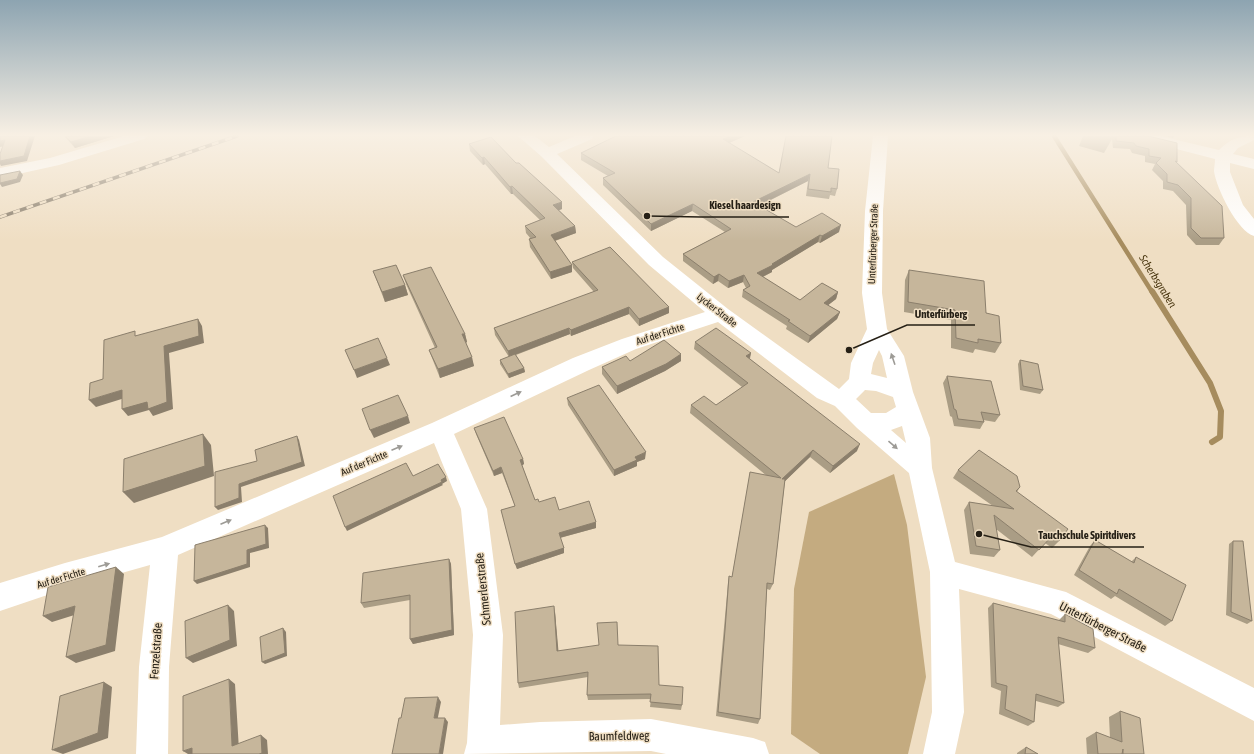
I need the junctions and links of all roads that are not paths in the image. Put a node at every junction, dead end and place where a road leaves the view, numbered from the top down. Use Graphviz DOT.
graph roads {
  1 [pos="565,171"];
  2 [pos="878,171"];
  3 [pos="1222,171"];
  4 [pos="1254,231"];
  5 [pos="722,314"];
  6 [pos="877,329"];
  7 [pos="858,383"];
  8 [pos="843,400"];
  9 [pos="905,401"];
  10 [pos="865,422"];
  11 [pos="440,430"];
  12 [pos="920,468"];
  13 [pos="165,548"];
  14 [pos="944,572"];
  15 [pos="0,597"];
  16 [pos="1254,704"];
  17 [pos="481,748"];
  18 [pos="152,754"];
  19 [pos="753,754"];
  20 [pos="939,754"];
  1 -- 5 [label="street, Lycker Straße"];
  2 -- 6 [label="street, Unterfürberger Straße"];
  3 -- 4 [label="street"];
  5 -- 8 [label="street, Lycker Straße"];
  11 -- 5 [label="street, Auf der Fichte, one-way"];
  6 -- 7 [label="street"];
  9 -- 6 [label="street, Unterfürberger Straße, one-way"];
  7 -- 8 [label="street"];
  7 -- 9 [label="street"];
  8 -- 10 [label="street, Lycker Straße"];
  9 -- 10 [label="street"];
  9 -- 12 [label="street, Unterfürberger Straße"];
  10 -- 12 [label="street, Lycker Straße, one-way"];
  13 -- 11 [label="street, Auf der Fichte, one-way"];
  11 -- 17 [label="street, Schmerlerstraße"];
  12 -- 14 [label="street, Unterfürberger Straße"];
  15 -- 13 [label="street, Auf der Fichte, one-way"];
  13 -- 18 [label="street, Fenzelstraße"];
  14 -- 16 [label="street, Unterfürberger Straße"];
  14 -- 20 [label="street, Unterfürberger Straße"];
  17 -- 19 [label="street, Baumfeldweg"];
}
